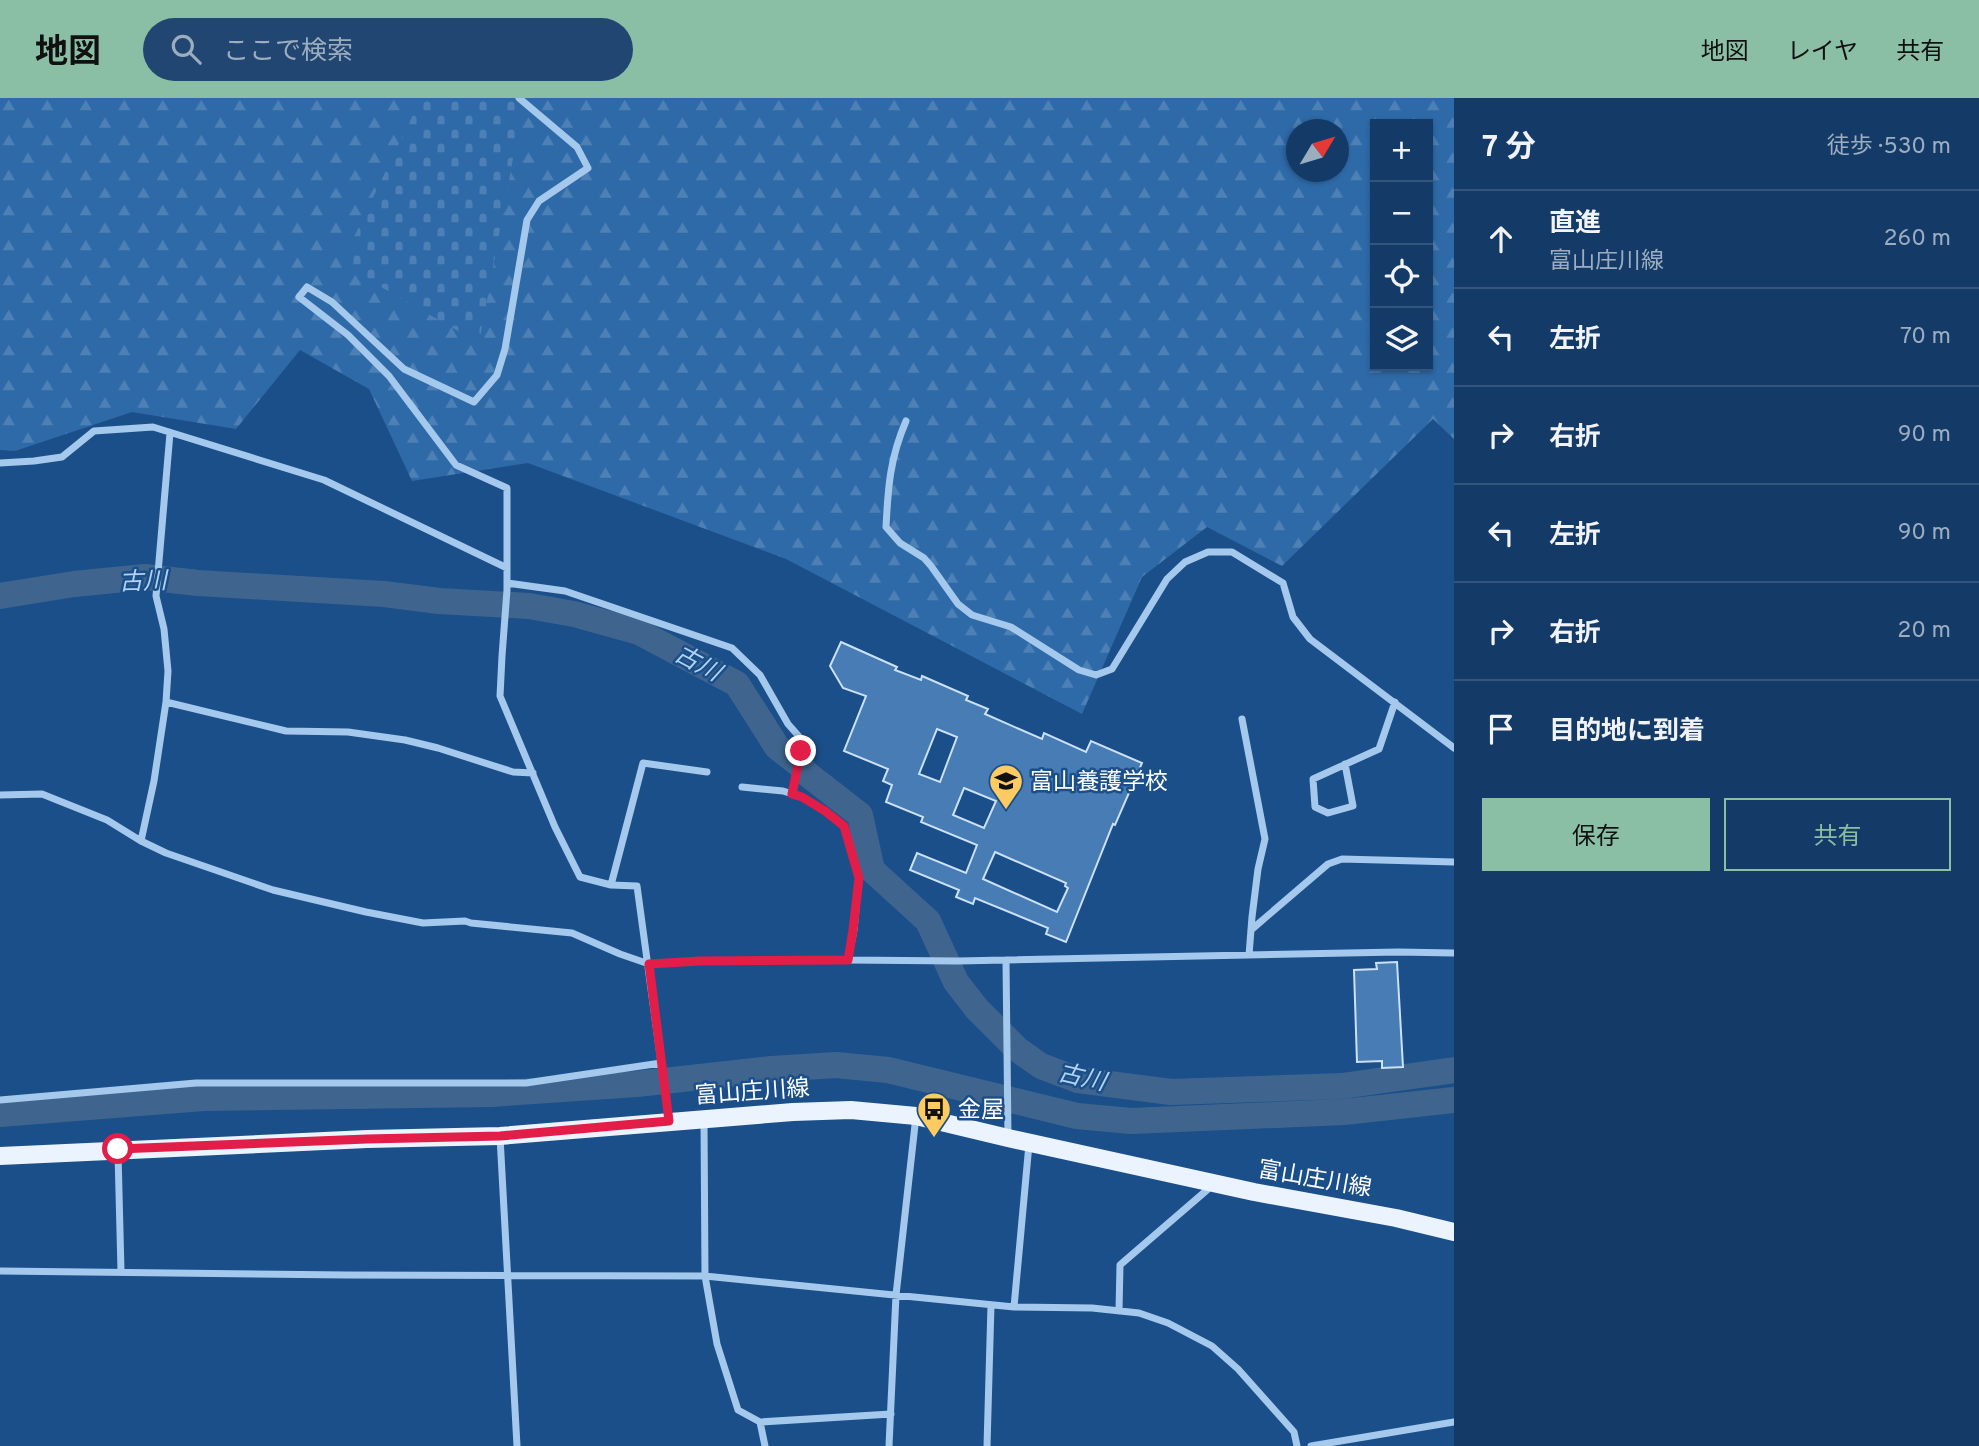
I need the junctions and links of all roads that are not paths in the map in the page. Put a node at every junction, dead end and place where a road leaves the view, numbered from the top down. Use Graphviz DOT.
graph roads {
  1 [pos="519,98"];
  2 [pos="906,421"];
  3 [pos="170,433"];
  4 [pos="0,463"];
  5 [pos="507,568"];
  6 [pos="507,587"];
  7 [pos="166,702"];
  8 [pos="1395,702"];
  9 [pos="1242,719"];
  10 [pos="1454,748"];
  11 [pos="1345,764"];
  12 [pos="707,772"];
  13 [pos="533,774"];
  14 [pos="742,787"];
  15 [pos="792,794"];
  16 [pos="0,795"];
  17 [pos="141,841"];
  18 [pos="1454,862"];
  19 [pos="611,886"];
  20 [pos="1251,930"];
  21 [pos="1454,953"];
  22 [pos="1249,955"];
  23 [pos="848,960"];
  24 [pos="1006,960"];
  25 [pos="649,964"];
  26 [pos="662,1067"];
  27 [pos="0,1100"];
  28 [pos="916,1116"];
  29 [pos="704,1119"];
  30 [pos="669,1121"];
  31 [pos="500,1136"];
  32 [pos="1008,1138"];
  33 [pos="1029,1143"];
  34 [pos="118,1149"];
  35 [pos="0,1156"];
  36 [pos="1209,1182"];
  37 [pos="1454,1232"];
  38 [pos="0,1271"];
  39 [pos="121,1271"];
  40 [pos="506,1276"];
  41 [pos="705,1276"];
  42 [pos="896,1295"];
  43 [pos="991,1304"];
  44 [pos="1014,1307"];
  45 [pos="1119,1311"];
  46 [pos="891,1414"];
  47 [pos="760,1422"];
  48 [pos="1454,1422"];
  49 [pos="517,1446"];
  50 [pos="765,1446"];
  51 [pos="889,1446"];
  52 [pos="987,1446"];
  53 [pos="1297,1446"];
  54 [pos="1311,1446"];
  1 -- 5 [label="street"];
  2 -- 8 [label="street"];
  3 -- 4 [label="street"];
  3 -- 5 [label="street"];
  3 -- 7 [label="street"];
  5 -- 6 [label="street"];
  6 -- 13 [label="street"];
  6 -- 15 [label="street"];
  7 -- 13 [label="street"];
  7 -- 17 [label="street"];
  8 -- 10 [label="street"];
  8 -- 11 [label="street"];
  9 -- 20 [label="street"];
  11 -- 11 [label="street"];
  12 -- 19 [label="street"];
  13 -- 19 [label="street"];
  14 -- 15 [label="street"];
  15 -- 23 [label="street"];
  16 -- 17 [label="street"];
  17 -- 25 [label="street"];
  18 -- 20 [label="street"];
  19 -- 25 [label="street"];
  20 -- 22 [label="street"];
  21 -- 22 [label="street"];
  22 -- 24 [label="street"];
  23 -- 24 [label="street"];
  23 -- 25 [label="street"];
  24 -- 32 [label="street"];
  25 -- 26 [label="street"];
  26 -- 27 [label="street"];
  26 -- 30 [label="street"];
  28 -- 29 [label="main road, 富山庄川線"];
  28 -- 32 [label="main road, 富山庄川線"];
  28 -- 42 [label="street"];
  29 -- 30 [label="main road, 富山庄川線"];
  29 -- 41 [label="street"];
  30 -- 31 [label="main road, 富山庄川線"];
  31 -- 34 [label="main road, 富山庄川線"];
  31 -- 40 [label="street"];
  32 -- 33 [label="main road, 富山庄川線"];
  33 -- 36 [label="main road, 富山庄川線"];
  33 -- 44 [label="street"];
  34 -- 35 [label="main road, 富山庄川線"];
  34 -- 39 [label="street"];
  36 -- 37 [label="main road, 富山庄川線"];
  36 -- 45 [label="street"];
  38 -- 39 [label="street"];
  39 -- 40 [label="street"];
  40 -- 41 [label="street"];
  40 -- 49 [label="street"];
  41 -- 42 [label="street"];
  41 -- 47 [label="street"];
  42 -- 43 [label="street"];
  42 -- 46 [label="street"];
  43 -- 44 [label="street"];
  43 -- 52 [label="street"];
  44 -- 45 [label="street"];
  45 -- 53 [label="street"];
  46 -- 47 [label="street"];
  46 -- 51 [label="street"];
  47 -- 50 [label="street"];
  48 -- 54 [label="street"];
}
